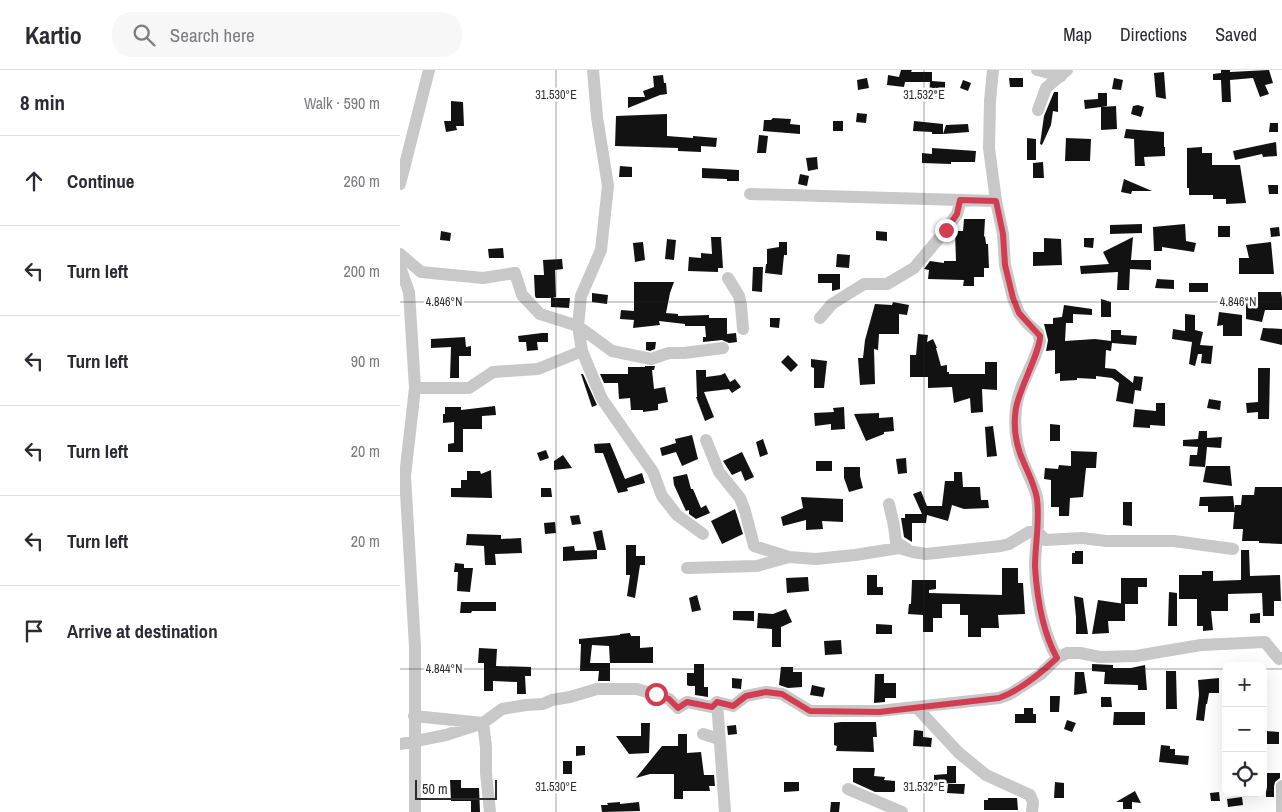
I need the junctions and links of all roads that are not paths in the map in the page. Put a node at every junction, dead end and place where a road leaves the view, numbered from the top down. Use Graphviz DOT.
graph roads {
  1 [pos="429,70"];
  2 [pos="592,70"];
  3 [pos="993,70"];
  4 [pos="1037,70"];
  5 [pos="1064,73"];
  6 [pos="1038,110"];
  7 [pos="400,184"];
  8 [pos="750,194"];
  9 [pos="960,200"];
  10 [pos="996,201"];
  11 [pos="400,254"];
  12 [pos="400,268"];
  13 [pos="728,278"];
  14 [pos="406,314"];
  15 [pos="820,318"];
  16 [pos="578,326"];
  17 [pos="743,329"];
  18 [pos="723,348"];
  19 [pos="582,351"];
  20 [pos="415,388"];
  21 [pos="706,440"];
  22 [pos="889,504"];
  23 [pos="1038,532"];
  24 [pos="703,534"];
  25 [pos="1233,549"];
  26 [pos="913,552"];
  27 [pos="789,557"];
  28 [pos="687,568"];
  29 [pos="1057,658"];
  30 [pos="1281,662"];
  31 [pos="717,702"];
  32 [pos="916,708"];
  33 [pos="414,716"];
  34 [pos="483,723"];
  35 [pos="703,734"];
  36 [pos="719,739"];
  37 [pos="414,740"];
  38 [pos="400,744"];
  39 [pos="1282,786"];
  40 [pos="848,790"];
  41 [pos="415,812"];
  42 [pos="490,812"];
  43 [pos="724,812"];
  44 [pos="902,812"];
  45 [pos="1032,812"];
  46 [pos="1282,812"];
  1 -- 7 [label="street"];
  2 -- 16 [label="street"];
  3 -- 10 [label="street"];
  4 -- 5 [label="street"];
  5 -- 6 [label="street"];
  8 -- 9 [label="street"];
  9 -- 10 [label="street"];
  9 -- 15 [label="street"];
  10 -- 23 [label="street"];
  11 -- 16 [label="street"];
  12 -- 14 [label="street"];
  13 -- 17 [label="street"];
  14 -- 20 [label="street"];
  16 -- 18 [label="street"];
  16 -- 19 [label="street"];
  19 -- 20 [label="street"];
  19 -- 24 [label="street"];
  20 -- 33 [label="street"];
  21 -- 27 [label="street"];
  22 -- 26 [label="street"];
  23 -- 25 [label="street"];
  23 -- 26 [label="street"];
  23 -- 29 [label="street"];
  26 -- 27 [label="street"];
  27 -- 28 [label="street"];
  29 -- 30 [label="street"];
  29 -- 32 [label="street"];
  31 -- 32 [label="street"];
  31 -- 34 [label="street"];
  31 -- 36 [label="street"];
  32 -- 45 [label="street"];
  33 -- 34 [label="street"];
  33 -- 37 [label="street"];
  34 -- 37 [label="street"];
  34 -- 42 [label="street"];
  35 -- 36 [label="street"];
  36 -- 43 [label="street"];
  37 -- 38 [label="street"];
  37 -- 41 [label="street"];
  39 -- 46 [label="street"];
  40 -- 44 [label="street"];
}
